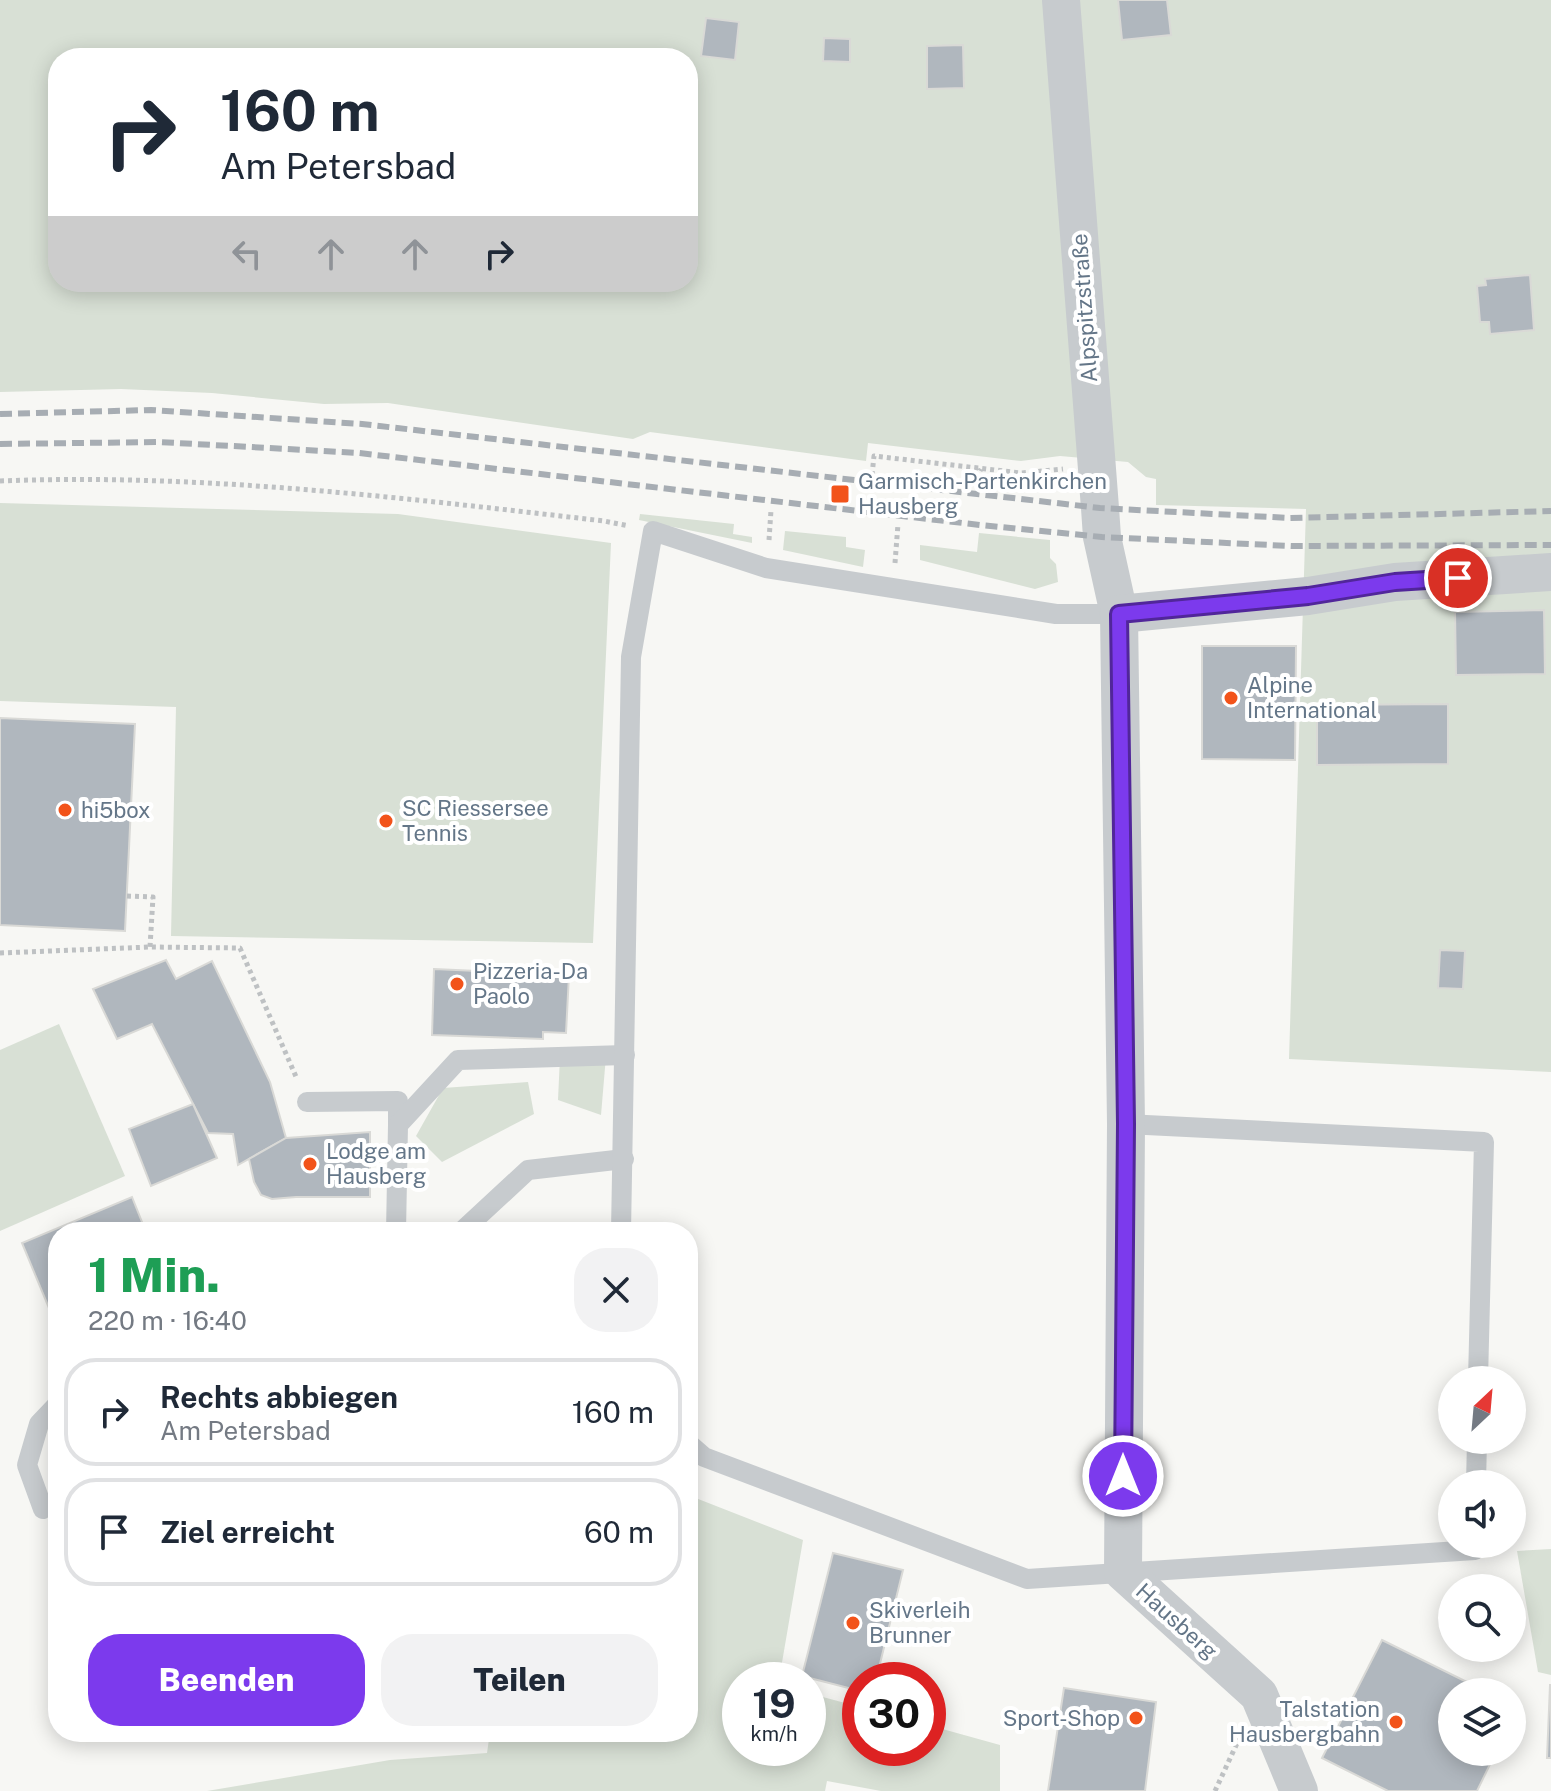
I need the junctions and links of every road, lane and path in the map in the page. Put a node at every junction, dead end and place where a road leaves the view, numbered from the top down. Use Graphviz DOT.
graph roads {
  1 [pos="1061,0"];
  2 [pos="981,469"];
  3 [pos="1096,470"];
  4 [pos="872,475"];
  5 [pos="0,481"];
  6 [pos="948,481"];
  7 [pos="898,524"];
  8 [pos="653,531"];
  9 [pos="909,569"];
  10 [pos="1551,572"];
  11 [pos="1119,614"];
  12 [pos="127,896"];
  13 [pos="150,947"];
  14 [pos="0,953"];
  15 [pos="625,1055"];
  16 [pos="307,1102"];
  17 [pos="1126,1124"];
  18 [pos="398,1125"];
  19 [pos="624,1159"];
  20 [pos="396,1222"];
  21 [pos="472,1222"];
  22 [pos="621,1222"];
  23 [pos="1478,1366"];
  24 [pos="48,1415"];
  25 [pos="698,1452"];
  26 [pos="43,1509"];
  27 [pos="1438,1552"];
  28 [pos="1123,1572"];
  29 [pos="1299,1791"];
  1 -- 3 [label="street, Alpspitzstraße"];
  2 -- 3 [label="path"];
  2 -- 4 [label="path"];
  2 -- 6 [label="path"];
  3 -- 11 [label="street, Alpspitzstraße"];
  5 -- 8 [label="path"];
  7 -- 9 [label="path"];
  8 -- 11 [label="lane"];
  8 -- 15 [label="lane"];
  10 -- 11 [label="street"];
  11 -- 17 [label="street, Hausberg"];
  12 -- 13 [label="path"];
  13 -- 14 [label="path"];
  13 -- 16 [label="path"];
  15 -- 18 [label="lane"];
  15 -- 19 [label="lane"];
  16 -- 18 [label="lane"];
  17 -- 23 [label="lane"];
  17 -- 28 [label="street, Hausberg"];
  18 -- 20 [label="lane"];
  19 -- 21 [label="lane"];
  19 -- 22 [label="lane"];
  24 -- 26 [label="lane"];
  25 -- 28 [label="lane"];
  27 -- 28 [label="lane"];
  28 -- 29 [label="street, Hausberg"];
}
